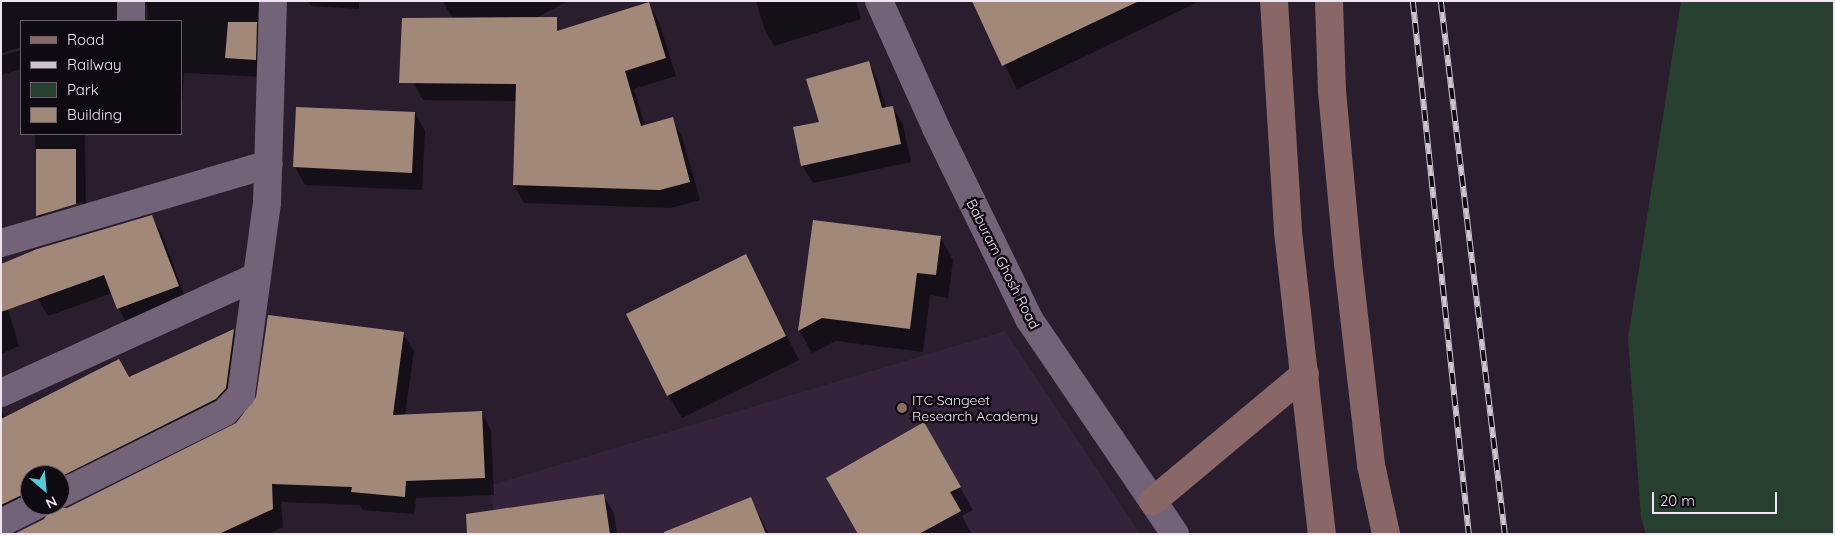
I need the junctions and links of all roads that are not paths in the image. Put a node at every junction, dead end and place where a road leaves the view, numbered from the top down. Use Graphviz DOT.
graph roads {
  1 [pos="130,1"];
  2 [pos="273,1"];
  3 [pos="879,1"];
  4 [pos="1274,1"];
  5 [pos="1329,1"];
  6 [pos="131,20"];
  7 [pos="269,164"];
  8 [pos="1,244"];
  9 [pos="256,277"];
  10 [pos="1305,374"];
  11 [pos="1,393"];
  12 [pos="70,489"];
  13 [pos="1153,501"];
  14 [pos="20,514"];
  15 [pos="1,523"];
  16 [pos="1175,534"];
  17 [pos="1322,534"];
  18 [pos="1386,534"];
  1 -- 6 [label="street"];
  2 -- 7 [label="street"];
  3 -- 13 [label="street, Baburam Ghosh Road"];
  4 -- 10 [label="main road"];
  5 -- 18 [label="main road"];
  7 -- 8 [label="street"];
  7 -- 9 [label="street"];
  9 -- 11 [label="street"];
  9 -- 12 [label="street"];
  10 -- 13 [label="main road"];
  10 -- 17 [label="main road"];
  13 -- 16 [label="street, Baburam Ghosh Road"];
  14 -- 15 [label="street"];
}
